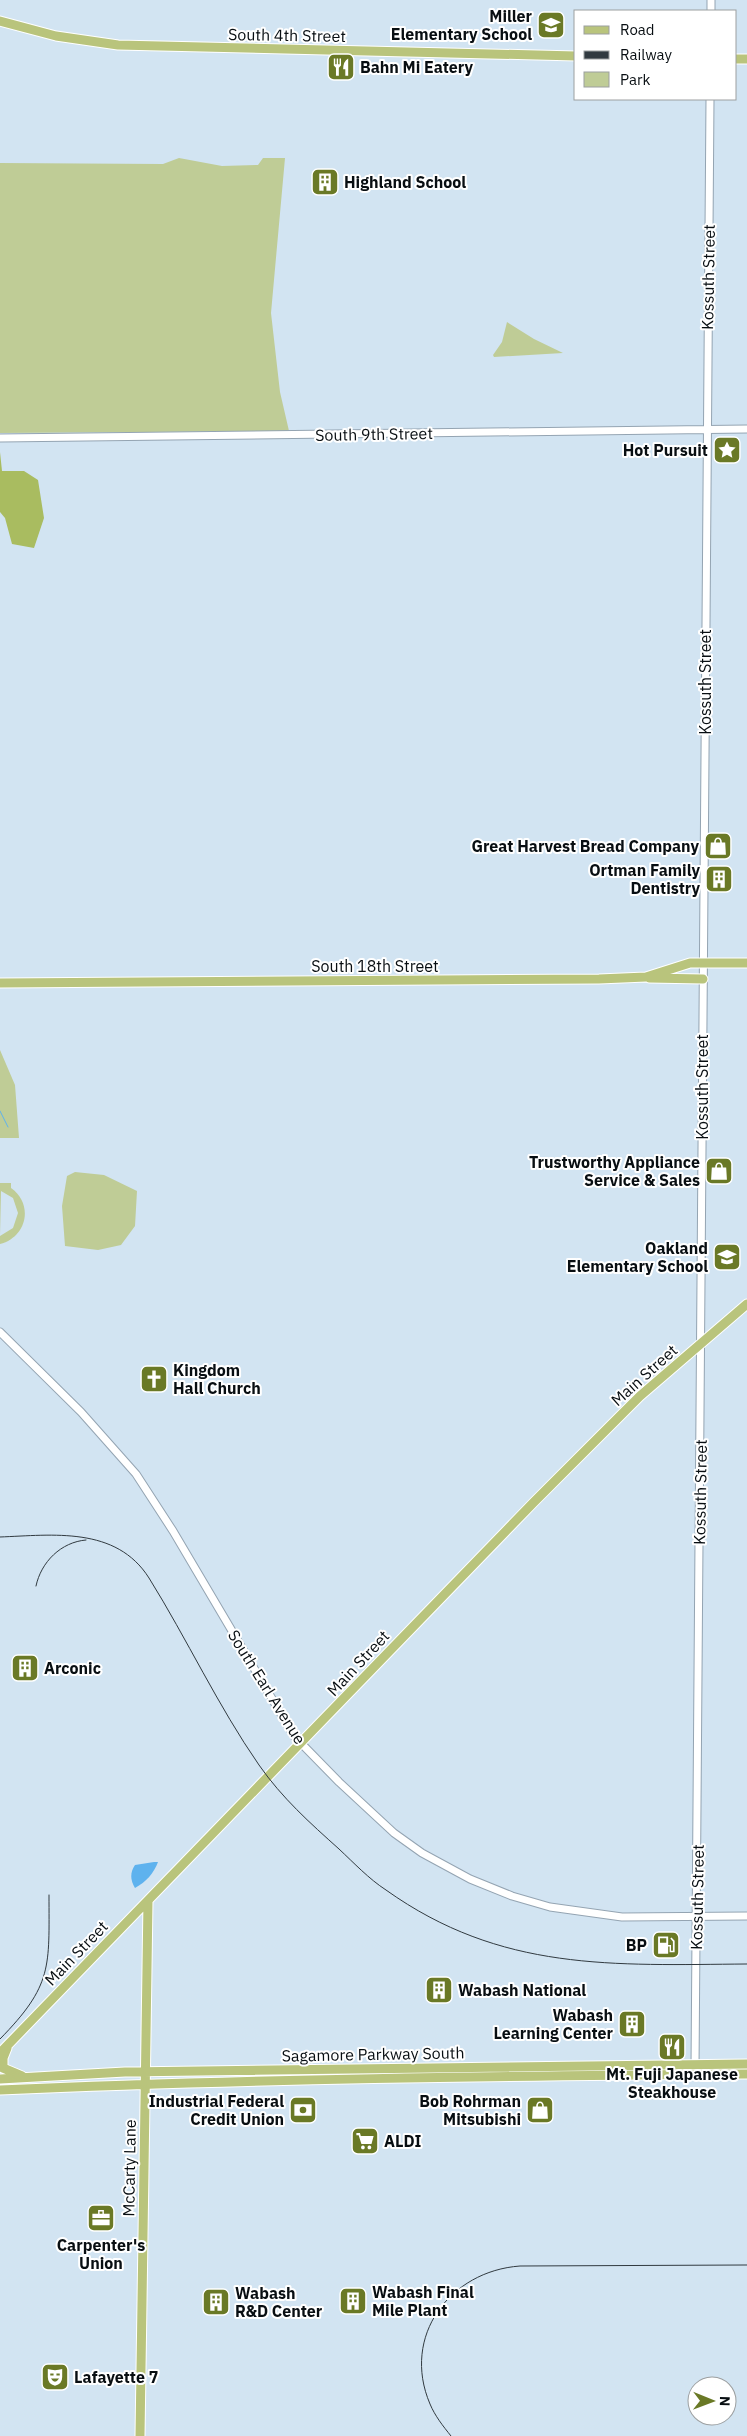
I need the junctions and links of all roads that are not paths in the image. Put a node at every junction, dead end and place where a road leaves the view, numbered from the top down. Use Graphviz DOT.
graph roads {
  1 [pos="0,21"];
  2 [pos="574,56"];
  3 [pos="710,100"];
  4 [pos="747,429"];
  5 [pos="707,430"];
  6 [pos="0,438"];
  7 [pos="704,962"];
  8 [pos="747,963"];
  9 [pos="646,978"];
  10 [pos="703,979"];
  11 [pos="0,983"];
  12 [pos="747,1304"];
  13 [pos="0,1332"];
  14 [pos="701,1344"];
  15 [pos="301,1744"];
  16 [pos="148,1901"];
  17 [pos="747,1916"];
  18 [pos="697,1917"];
  19 [pos="11,2042"];
  20 [pos="0,2053"];
  21 [pos="695,2064"];
  22 [pos="747,2064"];
  23 [pos="145,2072"];
  24 [pos="695,2074"];
  25 [pos="747,2074"];
  26 [pos="24,2077"];
  27 [pos="0,2079"];
  28 [pos="145,2083"];
  29 [pos="0,2090"];
  30 [pos="140,2436"];
  1 -- 2 [label="main road, South 4th Street"];
  3 -- 5 [label="street, Kossuth Street"];
  4 -- 5 [label="street, South 9th Street"];
  5 -- 6 [label="street, South 9th Street"];
  5 -- 7 [label="street, Kossuth Street"];
  7 -- 8 [label="main road, South 18th Street"];
  7 -- 9 [label="main road, South 18th Street"];
  7 -- 10 [label="street, Kossuth Street"];
  9 -- 10 [label="main road"];
  9 -- 11 [label="main road, South 18th Street"];
  10 -- 14 [label="street, Kossuth Street"];
  12 -- 14 [label="main road, Main Street"];
  13 -- 15 [label="street, South Earl Avenue"];
  14 -- 15 [label="main road, Main Street"];
  14 -- 18 [label="street, Kossuth Street"];
  15 -- 16 [label="main road, Main Street"];
  15 -- 18 [label="street, South Earl Avenue"];
  16 -- 19 [label="main road, Main Street"];
  16 -- 23 [label="main road, McCarty Lane"];
  17 -- 18 [label="street, South Earl Avenue"];
  18 -- 21 [label="street, Kossuth Street"];
  19 -- 20 [label="main road, Main Street"];
  19 -- 26 [label="main road"];
  21 -- 22 [label="main road, Sagamore Parkway South"];
  21 -- 23 [label="main road, Sagamore Parkway South"];
  21 -- 24 [label="street, Kossuth Street"];
  23 -- 26 [label="main road, Sagamore Parkway South"];
  23 -- 28 [label="main road, McCarty Lane"];
  24 -- 25 [label="main road, Sagamore Parkway South"];
  24 -- 28 [label="main road, Sagamore Parkway South"];
  26 -- 27 [label="main road, Sagamore Parkway South"];
  28 -- 29 [label="main road, Sagamore Parkway South"];
  28 -- 30 [label="main road, McCarty Lane"];
}
